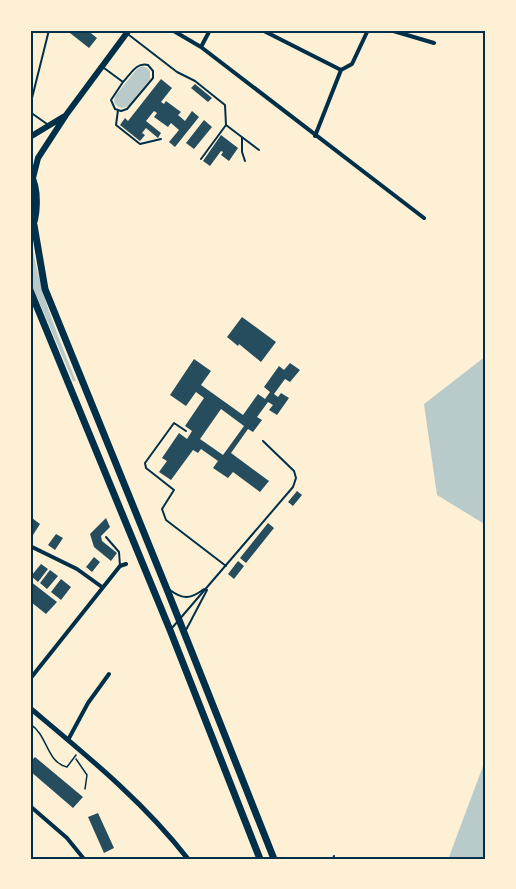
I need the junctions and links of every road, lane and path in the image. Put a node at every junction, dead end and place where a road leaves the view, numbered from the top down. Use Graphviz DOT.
graph roads {
  1 [pos="49,30"];
  2 [pos="172,30"];
  3 [pos="210,30"];
  4 [pos="262,30"];
  5 [pos="368,30"];
  6 [pos="390,30"];
  7 [pos="128,32"];
  8 [pos="434,43"];
  9 [pos="201,47"];
  10 [pos="102,66"];
  11 [pos="342,70"];
  12 [pos="123,82"];
  13 [pos="30,106"];
  14 [pos="118,110"];
  15 [pos="30,112"];
  16 [pos="66,115"];
  17 [pos="226,125"];
  18 [pos="50,126"];
  19 [pos="315,136"];
  20 [pos="30,137"];
  21 [pos="242,137"];
  22 [pos="161,140"];
  23 [pos="259,150"];
  24 [pos="201,159"];
  25 [pos="244,160"];
  26 [pos="31,176"];
  27 [pos="424,218"];
  28 [pos="32,229"];
  29 [pos="30,290"];
  30 [pos="186,431"];
  31 [pos="263,441"];
  32 [pos="106,537"];
  33 [pos="30,546"];
  34 [pos="126,564"];
  35 [pos="120,566"];
  36 [pos="226,566"];
  37 [pos="209,585"];
  38 [pos="102,587"];
  39 [pos="166,587"];
  40 [pos="180,620"];
  41 [pos="171,630"];
  42 [pos="185,633"];
  43 [pos="109,674"];
  44 [pos="30,679"];
  45 [pos="30,708"];
  46 [pos="30,724"];
  47 [pos="69,740"];
  48 [pos="78,748"];
  49 [pos="75,758"];
  50 [pos="85,789"];
  51 [pos="30,806"];
  52 [pos="84,859"];
  53 [pos="188,859"];
  54 [pos="260,859"];
  55 [pos="274,859"];
  1 -- 13 [label="lane"];
  2 -- 9 [label="street"];
  3 -- 9 [label="street"];
  4 -- 11 [label="street"];
  5 -- 11 [label="street"];
  6 -- 8 [label="street"];
  7 -- 10 [label="main road"];
  7 -- 17 [label="lane"];
  9 -- 19 [label="street"];
  10 -- 12 [label="lane"];
  10 -- 16 [label="main road"];
  11 -- 19 [label="street"];
  12 -- 14 [label="lane"];
  12 -- 14 [label="lane"];
  14 -- 22 [label="lane"];
  15 -- 18 [label="lane"];
  16 -- 18 [label="main road"];
  16 -- 26 [label="main road"];
  17 -- 21 [label="lane"];
  17 -- 24 [label="lane"];
  18 -- 20 [label="main road"];
  19 -- 27 [label="street"];
  21 -- 23 [label="lane"];
  21 -- 25 [label="lane"];
  26 -- 28 [label="highway"];
  28 -- 39 [label="highway"];
  29 -- 41 [label="highway"];
  30 -- 36 [label="lane"];
  31 -- 36 [label="lane"];
  32 -- 35 [label="lane"];
  33 -- 38 [label="street"];
  34 -- 35 [label="street"];
  35 -- 38 [label="street"];
  36 -- 37 [label="lane"];
  37 -- 39 [label="lane"];
  37 -- 40 [label="lane"];
  37 -- 42 [label="lane"];
  38 -- 44 [label="street"];
  39 -- 40 [label="highway"];
  40 -- 41 [label="lane"];
  40 -- 42 [label="highway"];
  41 -- 54 [label="highway"];
  42 -- 55 [label="highway"];
  43 -- 47 [label="street"];
  45 -- 47 [label="street"];
  46 -- 49 [label="path"];
  47 -- 48 [label="street"];
  48 -- 49 [label="path"];
  48 -- 53 [label="street"];
  49 -- 50 [label="path"];
  51 -- 52 [label="street"];
}
